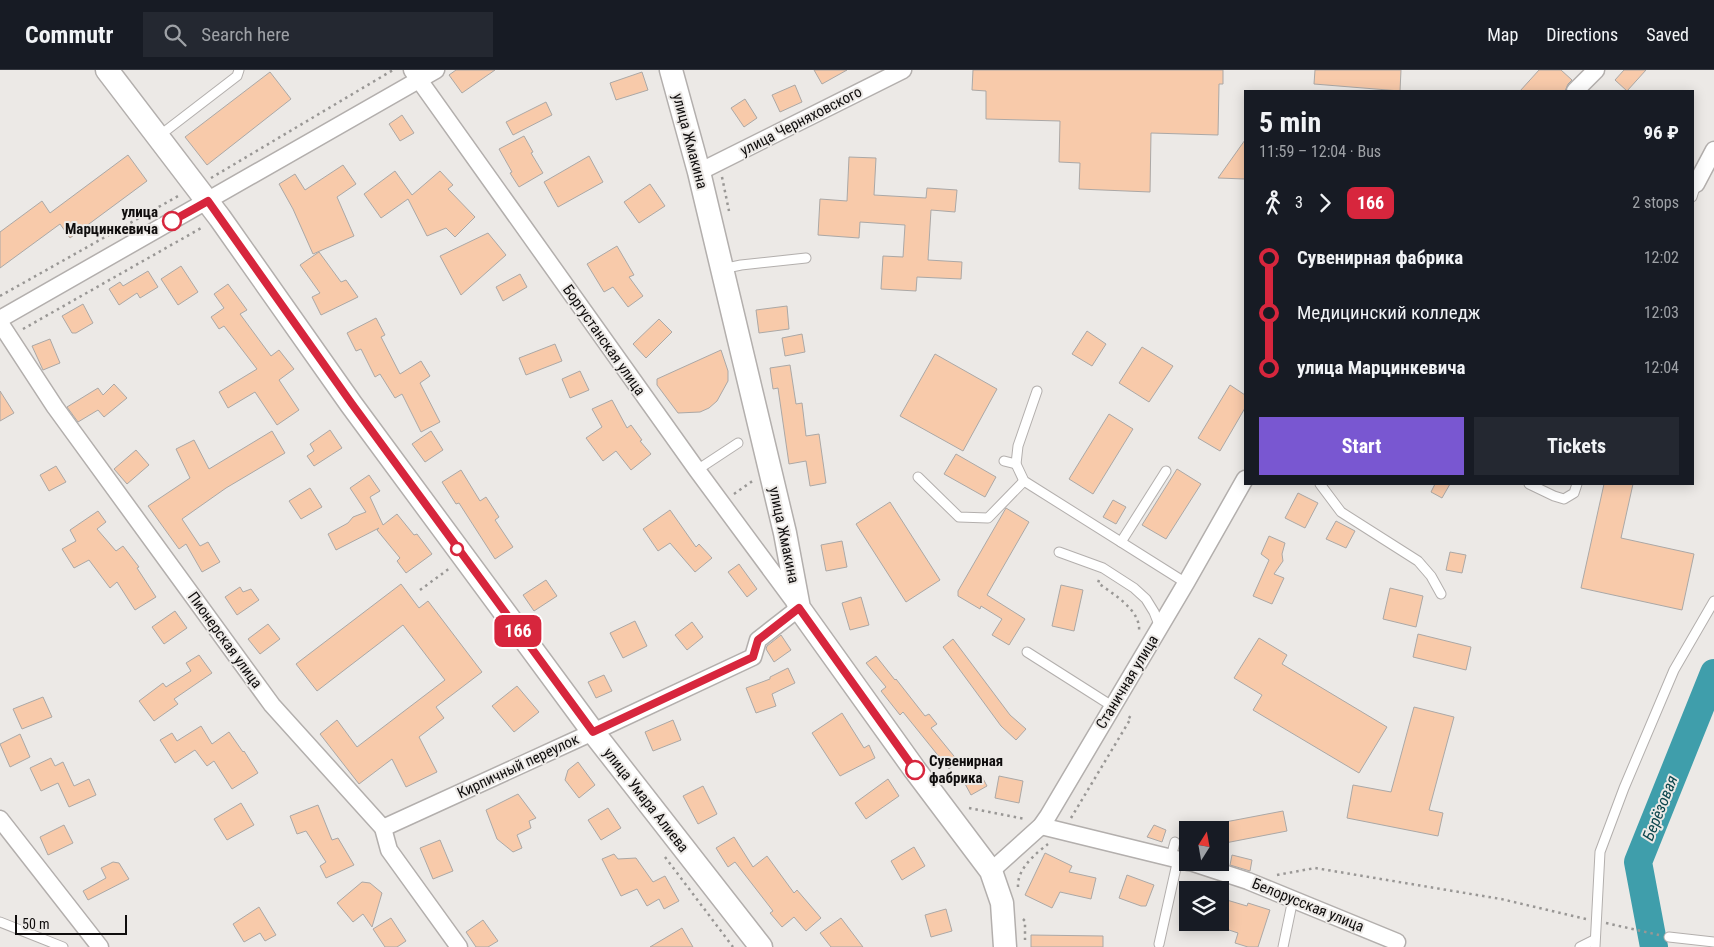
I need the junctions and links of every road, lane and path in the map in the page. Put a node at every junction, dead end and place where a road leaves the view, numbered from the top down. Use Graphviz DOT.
graph roads {
  1 [pos="107,70"];
  2 [pos="239,70"];
  3 [pos="436,70"];
  4 [pos="671,70"];
  5 [pos="903,70"];
  6 [pos="1596,70"];
  7 [pos="416,75"];
  8 [pos="1577,90"];
  9 [pos="158,136"];
  10 [pos="1714,150"];
  11 [pos="709,167"];
  12 [pos="1694,190"];
  13 [pos="214,210"];
  14 [pos="731,218"];
  15 [pos="806,258"];
  16 [pos="722,269"];
  17 [pos="0,319"];
  18 [pos="4,330"];
  19 [pos="1037,390"];
  20 [pos="738,443"];
  21 [pos="1004,461"];
  22 [pos="1016,464"];
  23 [pos="697,470"];
  24 [pos="1166,471"];
  25 [pos="760,475"];
  26 [pos="918,477"];
  27 [pos="1024,481"];
  28 [pos="1244,481"];
  29 [pos="1321,485"];
  30 [pos="1531,485"];
  31 [pos="1577,485"];
  32 [pos="728,489"];
  33 [pos="1120,542"];
  34 [pos="1059,552"];
  35 [pos="449,569"];
  36 [pos="1186,583"];
  37 [pos="420,590"];
  38 [pos="1441,594"];
  39 [pos="1714,601"];
  40 [pos="799,608"];
  41 [pos="1160,628"];
  42 [pos="1027,652"];
  43 [pos="1112,706"];
  44 [pos="593,732"];
  45 [pos="963,801"];
  46 [pos="1021,818"];
  47 [pos="0,819"];
  48 [pos="1078,822"];
  49 [pos="1041,826"];
  50 [pos="383,828"];
  51 [pos="1062,831"];
  52 [pos="1179,856"];
  53 [pos="1179,860"];
  54 [pos="992,871"];
  55 [pos="1221,871"];
  56 [pos="1276,876"];
  57 [pos="1018,891"];
  58 [pos="1293,899"];
  59 [pos="1019,914"];
  60 [pos="1596,921"];
  61 [pos="0,922"];
  62 [pos="1669,937"];
  63 [pos="1397,942"];
  64 [pos="1714,942"];
  65 [pos="1159,944"];
  66 [pos="1595,944"];
  67 [pos="63,947"];
  68 [pos="100,947"];
  69 [pos="460,947"];
  70 [pos="761,947"];
  71 [pos="1005,947"];
  72 [pos="1024,947"];
  73 [pos="1283,947"];
  74 [pos="1580,947"];
  1 -- 9 [label="street, улица Умара Алиева"];
  2 -- 9 [label="lane"];
  3 -- 7 [label="street"];
  4 -- 11 [label="street, улица Жмакина"];
  5 -- 11 [label="street, улица Черняховского"];
  6 -- 8 [label="street"];
  7 -- 13 [label="street"];
  7 -- 23 [label="street, Боргустанская улица"];
  9 -- 13 [label="street, улица Умара Алиева"];
  10 -- 12 [label="street"];
  11 -- 14 [label="path"];
  11 -- 16 [label="street, улица Жмакина"];
  13 -- 17 [label="street"];
  13 -- 18 [label="path"];
  13 -- 44 [label="street, улица Умара Алиева"];
  15 -- 16 [label="lane"];
  16 -- 40 [label="street, улица Жмакина"];
  18 -- 50 [label="street, Пионерская улица"];
  19 -- 22 [label="lane"];
  20 -- 23 [label="lane"];
  21 -- 22 [label="lane"];
  22 -- 27 [label="lane"];
  23 -- 40 [label="street, Боргустанская улица"];
  24 -- 33 [label="lane"];
  25 -- 32 [label="path"];
  26 -- 27 [label="lane"];
  27 -- 33 [label="lane"];
  28 -- 36 [label="street, Станичная улица"];
  29 -- 38 [label="lane"];
  30 -- 31 [label="lane"];
  33 -- 36 [label="lane"];
  34 -- 41 [label="lane"];
  35 -- 37 [label="path"];
  36 -- 41 [label="street, Станичная улица"];
  39 -- 60 [label="lane"];
  40 -- 44 [label="street, Кирпичный переулок"];
  40 -- 54 [label="street, улица Жмакина"];
  41 -- 43 [label="street, Станичная улица"];
  42 -- 43 [label="lane"];
  43 -- 48 [label="path"];
  43 -- 49 [label="street, Станичная улица"];
  44 -- 50 [label="street, Кирпичный переулок"];
  44 -- 70 [label="street, улица Умара Алиева"];
  45 -- 46 [label="path"];
  47 -- 68 [label="street"];
  49 -- 51 [label="street, Белорусская улица"];
  49 -- 54 [label="street, Станичная улица"];
  50 -- 69 [label="street, Пионерская улица"];
  51 -- 52 [label="street, Белорусская улица"];
  51 -- 57 [label="path"];
  53 -- 65 [label="lane"];
  54 -- 71 [label="street, улица Жмакина"];
  55 -- 58 [label="street, Белорусская улица"];
  56 -- 60 [label="path"];
  58 -- 63 [label="street, Белорусская улица"];
  58 -- 73 [label="lane"];
  59 -- 72 [label="path"];
  60 -- 62 [label="path"];
  60 -- 66 [label="lane"];
  61 -- 67 [label="lane"];
  62 -- 64 [label="lane"];
  66 -- 74 [label="lane"];
}
